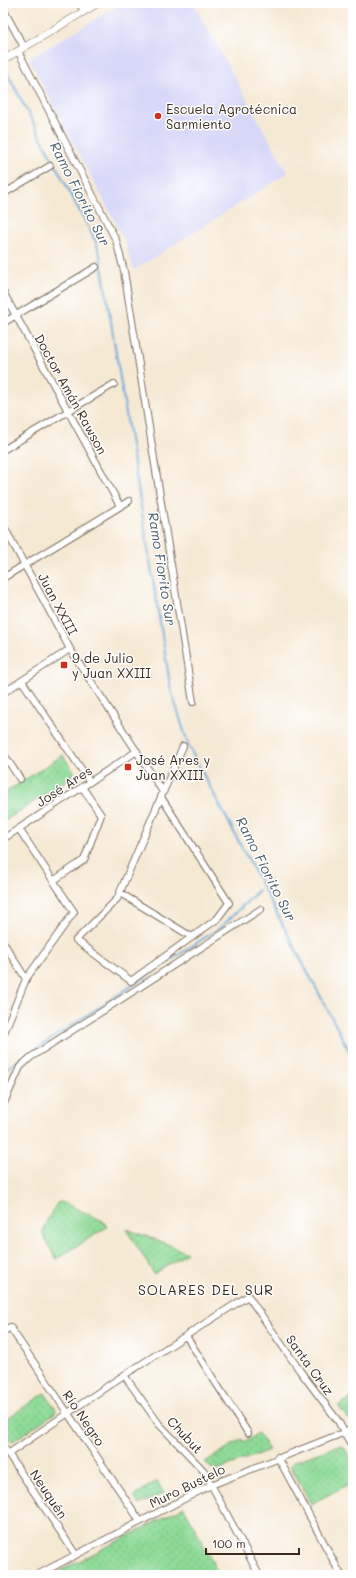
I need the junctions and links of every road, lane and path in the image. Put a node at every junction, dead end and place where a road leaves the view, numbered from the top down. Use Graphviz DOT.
graph roads {
  1 [pos="79,3"];
  2 [pos="98,3"];
  3 [pos="3,9"];
  4 [pos="84,11"];
  5 [pos="21,49"];
  6 [pos="3,60"];
  7 [pos="50,166"];
  8 [pos="3,194"];
  9 [pos="96,267"];
  10 [pos="3,292"];
  11 [pos="16,315"];
  12 [pos="3,323"];
  13 [pos="114,384"];
  14 [pos="68,411"];
  15 [pos="3,450"];
  16 [pos="129,501"];
  17 [pos="120,506"];
  18 [pos="3,525"];
  19 [pos="25,565"];
  20 [pos="3,578"];
  21 [pos="70,649"];
  22 [pos="22,681"];
  23 [pos="3,693"];
  24 [pos="193,702"];
  25 [pos="183,746"];
  26 [pos="137,751"];
  27 [pos="3,753"];
  28 [pos="20,779"];
  29 [pos="90,782"];
  30 [pos="82,787"];
  31 [pos="162,794"];
  32 [pos="19,829"];
  33 [pos="3,839"];
  34 [pos="53,880"];
  35 [pos="120,893"];
  36 [pos="261,909"];
  37 [pos="192,937"];
  38 [pos="3,942"];
  39 [pos="26,979"];
  40 [pos="3,1035"];
  41 [pos="3,1105"];
  42 [pos="3,1332"];
  43 [pos="186,1336"];
  44 [pos="124,1375"];
  45 [pos="68,1413"];
  46 [pos="353,1429"];
  47 [pos="345,1432"];
  48 [pos="248,1433"];
  49 [pos="3,1446"];
  50 [pos="353,1448"];
  51 [pos="8,1454"];
  52 [pos="278,1457"];
  53 [pos="212,1485"];
  54 [pos="140,1521"];
  55 [pos="76,1554"];
  56 [pos="37,1575"];
  57 [pos="260,1575"];
  58 [pos="341,1575"];
  1 -- 4 [label="street"];
  2 -- 4 [label="street"];
  3 -- 5 [label="street"];
  4 -- 5 [label="street"];
  5 -- 6 [label="street"];
  5 -- 24 [label="street"];
  7 -- 8 [label="street"];
  9 -- 11 [label="street"];
  10 -- 11 [label="street, Doctor Amán Rawson"];
  11 -- 12 [label="street"];
  11 -- 14 [label="street, Doctor Amán Rawson"];
  13 -- 14 [label="street"];
  14 -- 15 [label="street"];
  14 -- 17 [label="street, Doctor Amán Rawson"];
  16 -- 17 [label="street"];
  17 -- 19 [label="street"];
  18 -- 19 [label="street, Juan XXIII"];
  19 -- 20 [label="street"];
  19 -- 21 [label="street, Juan XXIII"];
  21 -- 22 [label="street"];
  21 -- 26 [label="street, Juan XXIII"];
  22 -- 23 [label="street"];
  22 -- 29 [label="street"];
  25 -- 31 [label="street"];
  26 -- 29 [label="street, José Ares"];
  26 -- 31 [label="street, Juan XXIII"];
  27 -- 28 [label="street"];
  29 -- 30 [label="street, José Ares"];
  30 -- 32 [label="street, José Ares"];
  30 -- 34 [label="street"];
  31 -- 35 [label="street"];
  31 -- 37 [label="street, Juan XXIII"];
  32 -- 33 [label="street, José Ares"];
  32 -- 34 [label="street"];
  34 -- 39 [label="street"];
  35 -- 37 [label="street"];
  35 -- 37 [label="street"];
  36 -- 41 [label="street"];
  38 -- 39 [label="street"];
  39 -- 40 [label="street"];
  42 -- 45 [label="street, Río Negro"];
  43 -- 44 [label="street"];
  43 -- 47 [label="street, Santa Cruz"];
  43 -- 48 [label="street"];
  44 -- 45 [label="street"];
  44 -- 53 [label="street, Chubut"];
  45 -- 51 [label="street"];
  45 -- 54 [label="street, Río Negro"];
  46 -- 47 [label="street, Muro Bustelo"];
  47 -- 50 [label="street, Santa Cruz"];
  47 -- 52 [label="street, Muro Bustelo"];
  49 -- 51 [label="street, Neuquén"];
  51 -- 55 [label="street, Neuquén"];
  52 -- 53 [label="street, Muro Bustelo"];
  52 -- 58 [label="street"];
  53 -- 54 [label="street, Muro Bustelo"];
  53 -- 57 [label="street, Chubut"];
  54 -- 55 [label="street, Muro Bustelo"];
  55 -- 56 [label="street, Muro Bustelo"];
}
